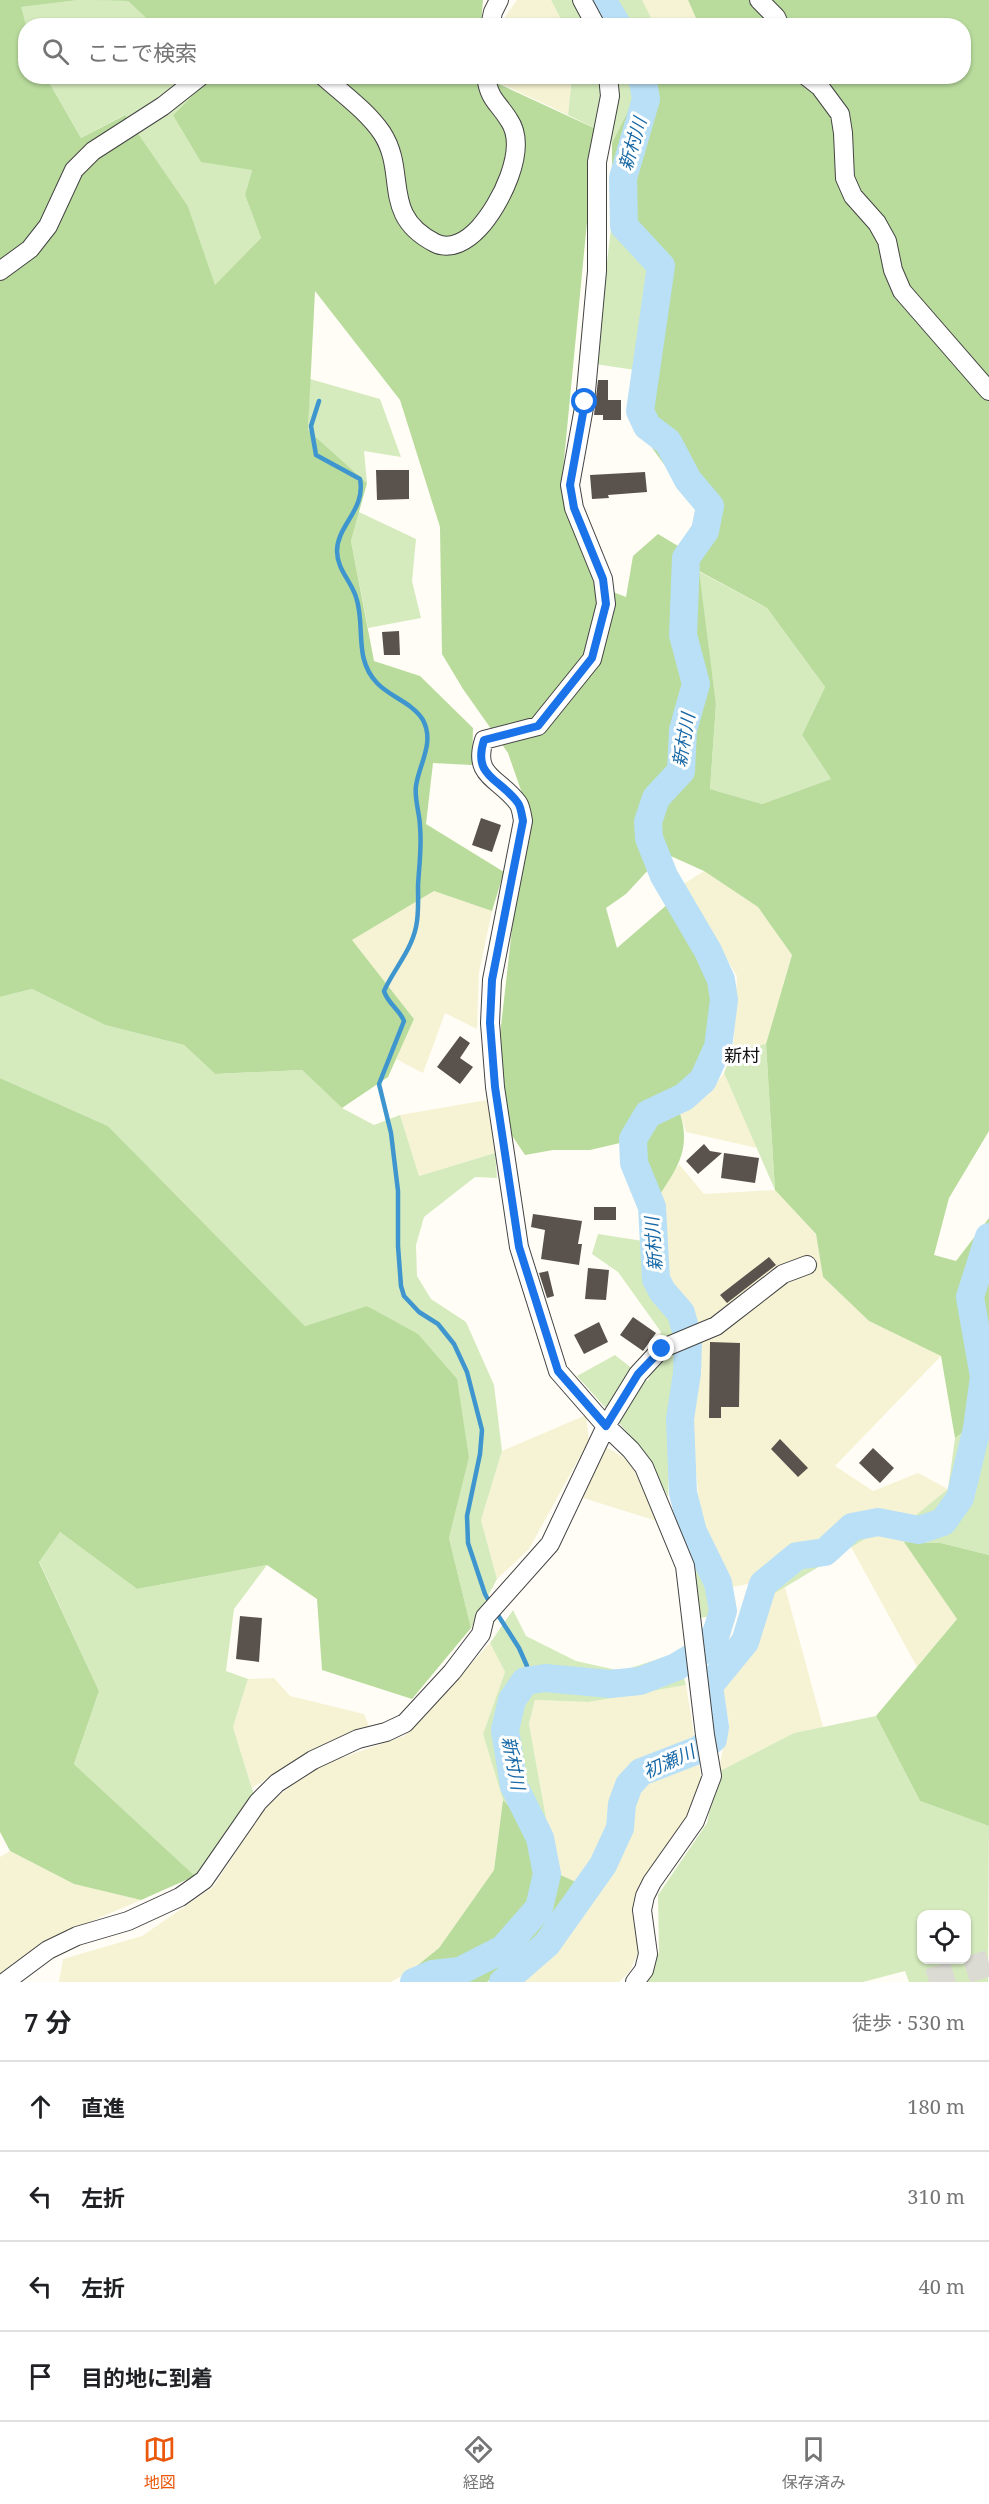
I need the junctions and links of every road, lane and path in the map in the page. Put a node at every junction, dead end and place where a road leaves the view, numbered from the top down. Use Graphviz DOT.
graph roads {
  1 [pos="499,0"];
  2 [pos="582,0"];
  3 [pos="759,0"];
  4 [pos="492,18"];
  5 [pos="592,18"];
  6 [pos="776,18"];
  7 [pos="191,84"];
  8 [pos="332,84"];
  9 [pos="488,84"];
  10 [pos="609,84"];
  11 [pos="816,84"];
  12 [pos="0,271"];
  13 [pos="989,391"];
  14 [pos="807,1265"];
  15 [pos="606,1426"];
  16 [pos="4,1982"];
  17 [pos="635,1982"];
  1 -- 4 [label="street"];
  2 -- 5 [label="street"];
  3 -- 6 [label="street"];
  7 -- 12 [label="street"];
  8 -- 9 [label="street"];
  10 -- 15 [label="street"];
  11 -- 13 [label="street"];
  14 -- 15 [label="street"];
  15 -- 16 [label="street"];
  15 -- 17 [label="street"];
}
